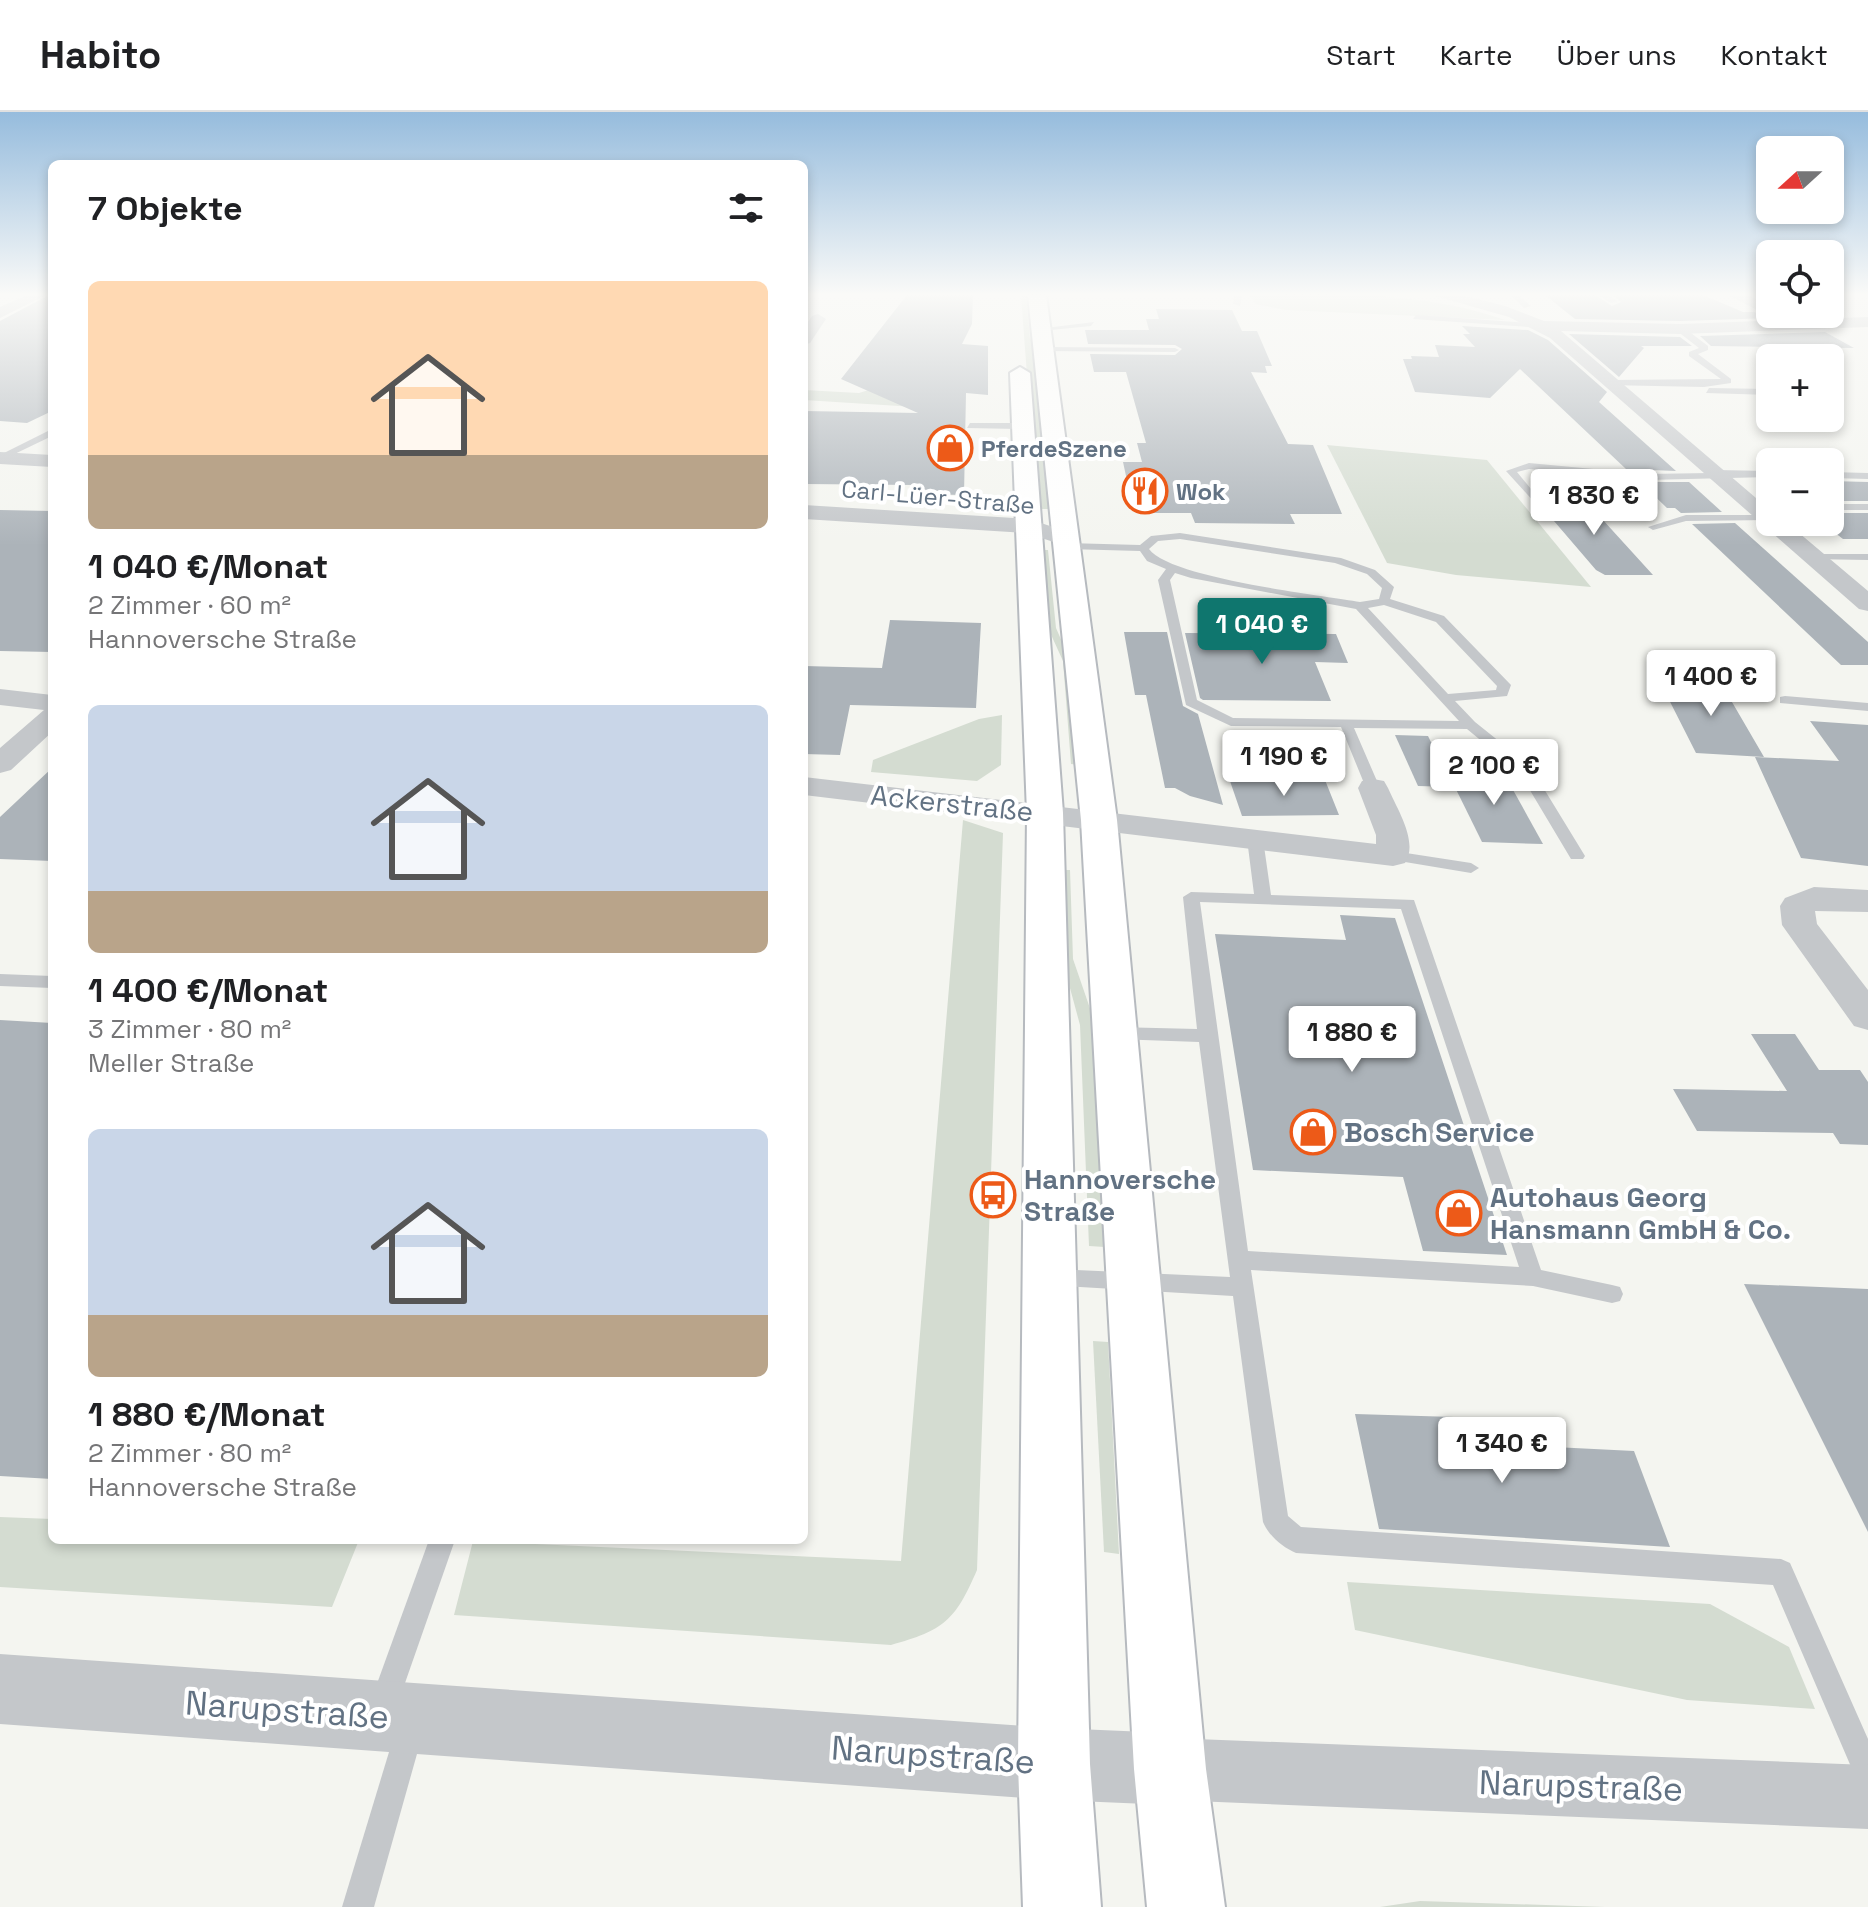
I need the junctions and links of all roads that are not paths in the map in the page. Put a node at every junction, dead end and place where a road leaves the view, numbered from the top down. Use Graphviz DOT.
graph roads {
  1 [pos="1020,379"];
  2 [pos="1047,379"];
  3 [pos="1605,379"];
  4 [pos="1725,379"];
  5 [pos="1615,387"];
  6 [pos="1710,387"];
  7 [pos="1756,392"];
  8 [pos="970,426"];
  9 [pos="1022,426"];
  10 [pos="48,434"];
  11 [pos="0,458"];
  12 [pos="48,461"];
  13 [pos="1756,474"];
  14 [pos="1716,475"];
  15 [pos="1844,475"];
  16 [pos="1868,476"];
  17 [pos="1536,501"];
  18 [pos="1756,507"];
  19 [pos="1844,507"];
  20 [pos="1868,507"];
  21 [pos="808,512"];
  22 [pos="1756,515"];
  23 [pos="1029,526"];
  24 [pos="1653,527"];
  25 [pos="1789,536"];
  26 [pos="1066,542"];
  27 [pos="1143,548"];
  28 [pos="1812,557"];
  29 [pos="1868,557"];
  30 [pos="1172,569"];
  31 [pos="1384,601"];
  32 [pos="1868,604"];
  33 [pos="1360,606"];
  34 [pos="0,697"];
  35 [pos="1444,698"];
  36 [pos="1785,700"];
  37 [pos="48,705"];
  38 [pos="1868,707"];
  39 [pos="48,708"];
  40 [pos="1346,724"];
  41 [pos="1470,725"];
  42 [pos="0,764"];
  43 [pos="808,786"];
  44 [pos="1373,788"];
  45 [pos="1072,817"];
  46 [pos="1255,839"];
  47 [pos="1393,856"];
  48 [pos="1577,856"];
  49 [pos="1471,868"];
  50 [pos="1263,899"];
  51 [pos="1868,901"];
  52 [pos="0,980"];
  53 [pos="48,982"];
  54 [pos="1868,1017"];
  55 [pos="1115,1033"];
  56 [pos="1207,1036"];
  57 [pos="1240,1260"];
  58 [pos="1533,1277"];
  59 [pos="1051,1278"];
  60 [pos="1133,1282"];
  61 [pos="1243,1287"];
  62 [pos="1612,1294"];
  63 [pos="441,1544"];
  64 [pos="0,1689"];
  65 [pos="396,1718"];
  66 [pos="1054,1764"];
  67 [pos="1170,1769"];
  68 [pos="1868,1773"];
  69 [pos="1868,1797"];
  70 [pos="358,1907"];
  71 [pos="1062,1907"];
  72 [pos="1186,1907"];
  1 -- 9 [label="main road"];
  2 -- 26 [label="main road"];
  3 -- 5 [label="street"];
  4 -- 5 [label="lane"];
  5 -- 6 [label="lane"];
  5 -- 7 [label="lane"];
  5 -- 14 [label="street"];
  8 -- 9 [label="lane"];
  9 -- 23 [label="main road"];
  10 -- 11 [label="lane"];
  11 -- 12 [label="street"];
  13 -- 14 [label="lane"];
  14 -- 17 [label="lane"];
  14 -- 18 [label="street"];
  15 -- 16 [label="lane"];
  19 -- 20 [label="lane"];
  21 -- 23 [label="street, Carl-Lüer-Straße"];
  22 -- 24 [label="lane"];
  23 -- 26 [label="street, Carl-Lüer-Straße"];
  23 -- 45 [label="main road"];
  25 -- 28 [label="street"];
  26 -- 27 [label="lane"];
  26 -- 45 [label="main road"];
  27 -- 30 [label="lane"];
  27 -- 31 [label="lane"];
  28 -- 29 [label="lane"];
  28 -- 32 [label="street"];
  30 -- 33 [label="lane"];
  30 -- 40 [label="lane"];
  31 -- 33 [label="lane"];
  31 -- 35 [label="lane"];
  33 -- 35 [label="lane"];
  34 -- 37 [label="street"];
  35 -- 41 [label="lane"];
  36 -- 38 [label="lane"];
  39 -- 42 [label="street"];
  40 -- 41 [label="lane"];
  40 -- 44 [label="lane"];
  41 -- 48 [label="lane"];
  43 -- 45 [label="street, Ackerstraße"];
  44 -- 47 [label="street"];
  45 -- 46 [label="street"];
  45 -- 55 [label="main road"];
  45 -- 59 [label="main road"];
  46 -- 47 [label="street"];
  46 -- 50 [label="lane"];
  47 -- 49 [label="lane"];
  50 -- 56 [label="lane"];
  50 -- 58 [label="lane"];
  51 -- 54 [label="street"];
  52 -- 53 [label="lane"];
  55 -- 56 [label="lane"];
  55 -- 60 [label="main road"];
  56 -- 57 [label="lane"];
  57 -- 58 [label="lane"];
  57 -- 61 [label="lane"];
  58 -- 62 [label="lane"];
  59 -- 60 [label="lane"];
  59 -- 66 [label="main road"];
  60 -- 61 [label="lane"];
  60 -- 67 [label="main road"];
  61 -- 68 [label="lane"];
  63 -- 65 [label="lane"];
  64 -- 65 [label="street, Narupstraße"];
  65 -- 66 [label="street, Narupstraße"];
  65 -- 70 [label="lane"];
  66 -- 67 [label="street, Narupstraße"];
  66 -- 71 [label="main road"];
  67 -- 69 [label="street, Narupstraße"];
  67 -- 72 [label="main road"];
}
